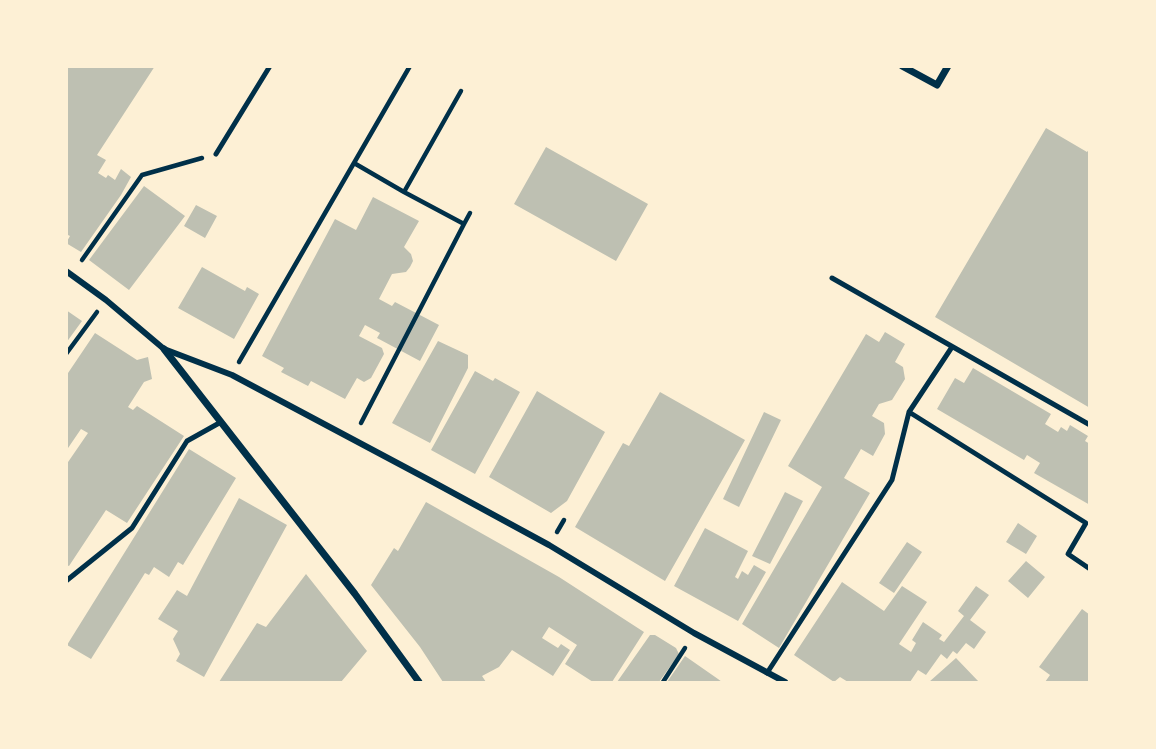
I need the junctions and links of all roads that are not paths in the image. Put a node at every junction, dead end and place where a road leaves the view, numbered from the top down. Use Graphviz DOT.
graph roads {
  1 [pos="270,66"];
  2 [pos="902,66"];
  3 [pos="948,66"];
  4 [pos="216,154"];
  5 [pos="69,273"];
  6 [pos="832,278"];
  7 [pos="952,347"];
  8 [pos="164,349"];
  9 [pos="909,412"];
  10 [pos="222,422"];
  11 [pos="1090,425"];
  12 [pos="1090,569"];
  13 [pos="66,581"];
  14 [pos="767,673"];
  15 [pos="419,682"];
  16 [pos="785,682"];
  1 -- 4 [label="lane"];
  2 -- 3 [label="street"];
  5 -- 8 [label="street"];
  6 -- 7 [label="lane"];
  7 -- 9 [label="lane"];
  7 -- 11 [label="lane"];
  8 -- 10 [label="street"];
  8 -- 14 [label="street"];
  9 -- 12 [label="lane"];
  9 -- 14 [label="lane"];
  10 -- 13 [label="lane"];
  10 -- 15 [label="street"];
  14 -- 16 [label="street"];
}
